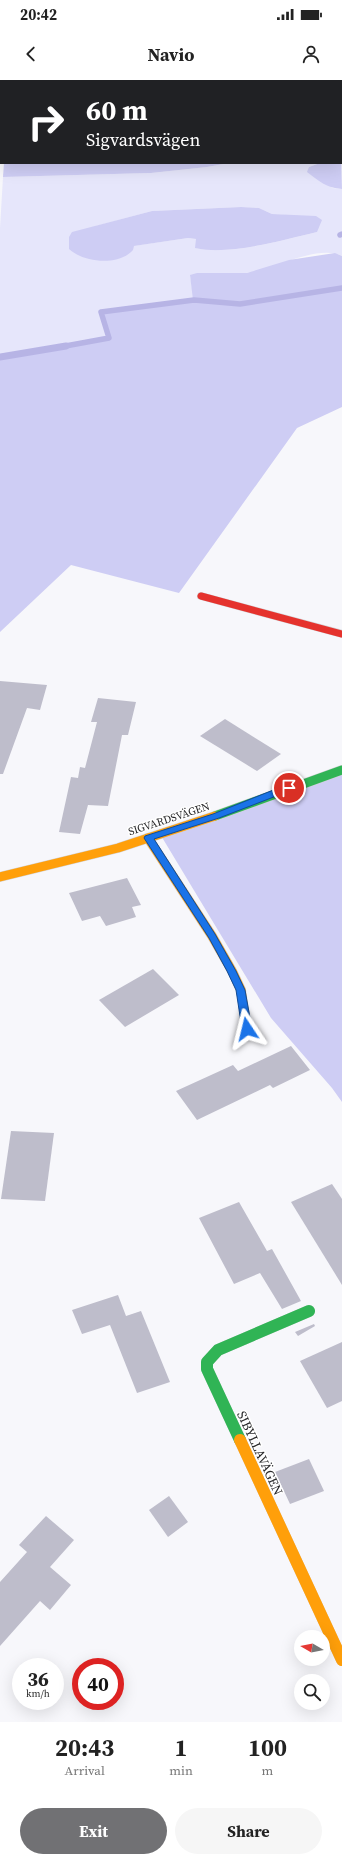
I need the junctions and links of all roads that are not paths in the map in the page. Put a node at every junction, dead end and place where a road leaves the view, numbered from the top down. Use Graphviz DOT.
graph roads {
  1 [pos="201,596"];
  2 [pos="342,634"];
  3 [pos="342,770"];
  4 [pos="148,838"];
  5 [pos="0,877"];
  6 [pos="247,1029"];
  7 [pos="310,1311"];
  8 [pos="342,1660"];
  1 -- 2 [label="street"];
  3 -- 4 [label="street, SIGVARDSVÄGEN"];
  4 -- 5 [label="street, SIGVARDSVÄGEN"];
  4 -- 6 [label="street"];
  7 -- 8 [label="street, SIBYLLAVÄGEN"];
}
